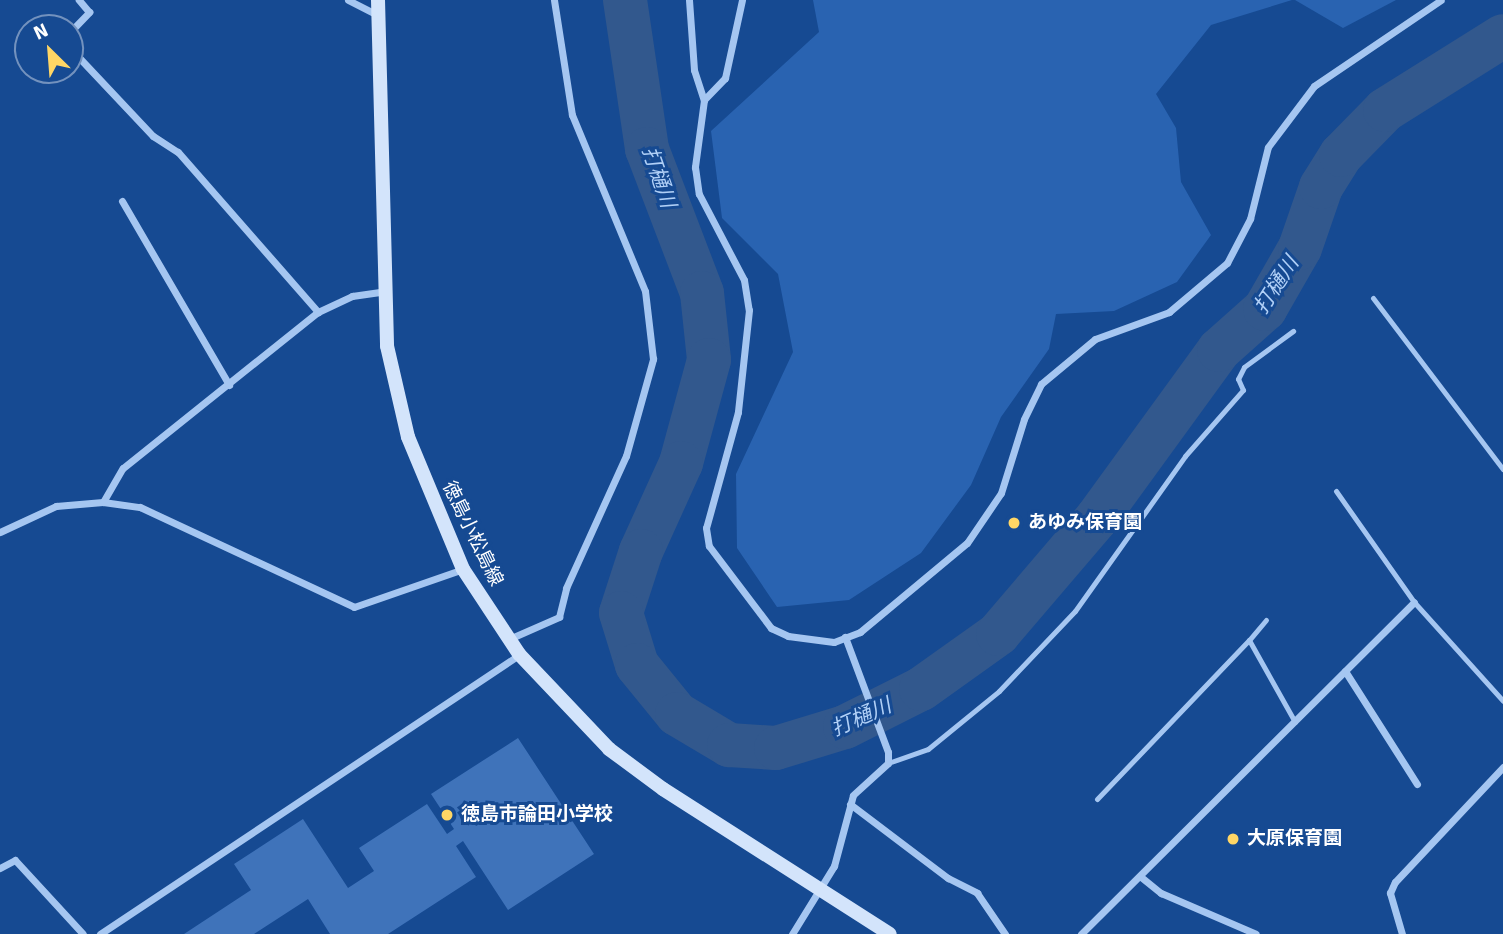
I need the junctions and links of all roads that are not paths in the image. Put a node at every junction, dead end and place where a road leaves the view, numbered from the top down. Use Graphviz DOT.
graph roads {
  1 [pos="79,0"];
  2 [pos="348,0"];
  3 [pos="554,0"];
  4 [pos="689,0"];
  5 [pos="743,0"];
  6 [pos="1441,0"];
  7 [pos="378,8"];
  8 [pos="84,17"];
  9 [pos="84,63"];
  10 [pos="704,100"];
  11 [pos="122,201"];
  12 [pos="382,292"];
  13 [pos="1373,298"];
  14 [pos="318,312"];
  15 [pos="1293,331"];
  16 [pos="229,385"];
  17 [pos="1503,469"];
  18 [pos="1336,491"];
  19 [pos="103,502"];
  20 [pos="0,521"];
  21 [pos="3,531"];
  22 [pos="463,569"];
  23 [pos="1414,602"];
  24 [pos="1266,620"];
  25 [pos="845,637"];
  26 [pos="508,639"];
  27 [pos="1249,640"];
  28 [pos="519,654"];
  29 [pos="1345,671"];
  30 [pos="1503,701"];
  31 [pos="1295,722"];
  32 [pos="888,763"];
  33 [pos="1503,767"];
  34 [pos="1417,784"];
  35 [pos="1097,799"];
  36 [pos="850,804"];
  37 [pos="0,868"];
  38 [pos="1141,877"];
  39 [pos="822,888"];
  40 [pos="83,934"];
  41 [pos="100,934"];
  42 [pos="792,934"];
  43 [pos="890,934"];
  44 [pos="1005,934"];
  45 [pos="1081,934"];
  46 [pos="1256,934"];
  47 [pos="1402,934"];
  1 -- 8 [label="street"];
  2 -- 7 [label="street"];
  3 -- 26 [label="street"];
  4 -- 10 [label="street"];
  5 -- 10 [label="street"];
  6 -- 25 [label="street"];
  7 -- 12 [label="main road, 徳島小松島線"];
  9 -- 14 [label="street"];
  10 -- 25 [label="street"];
  11 -- 16 [label="street"];
  12 -- 14 [label="street"];
  12 -- 22 [label="main road, 徳島小松島線"];
  13 -- 17 [label="lane"];
  14 -- 16 [label="street"];
  15 -- 32 [label="lane"];
  16 -- 19 [label="street"];
  18 -- 23 [label="lane"];
  19 -- 21 [label="street"];
  19 -- 22 [label="street"];
  20 -- 21 [label="street"];
  22 -- 26 [label="main road, 徳島小松島線"];
  23 -- 29 [label="street"];
  23 -- 30 [label="lane"];
  24 -- 27 [label="lane"];
  25 -- 32 [label="street"];
  26 -- 28 [label="main road, 徳島小松島線"];
  27 -- 31 [label="lane"];
  27 -- 35 [label="lane"];
  28 -- 39 [label="main road, 徳島小松島線"];
  28 -- 41 [label="street"];
  29 -- 31 [label="street"];
  29 -- 34 [label="street"];
  31 -- 38 [label="street"];
  32 -- 36 [label="street"];
  33 -- 47 [label="street"];
  36 -- 39 [label="street"];
  36 -- 44 [label="street"];
  37 -- 40 [label="street"];
  38 -- 45 [label="street"];
  38 -- 46 [label="street"];
  39 -- 42 [label="street"];
  39 -- 43 [label="main road, 徳島小松島線"];
}
